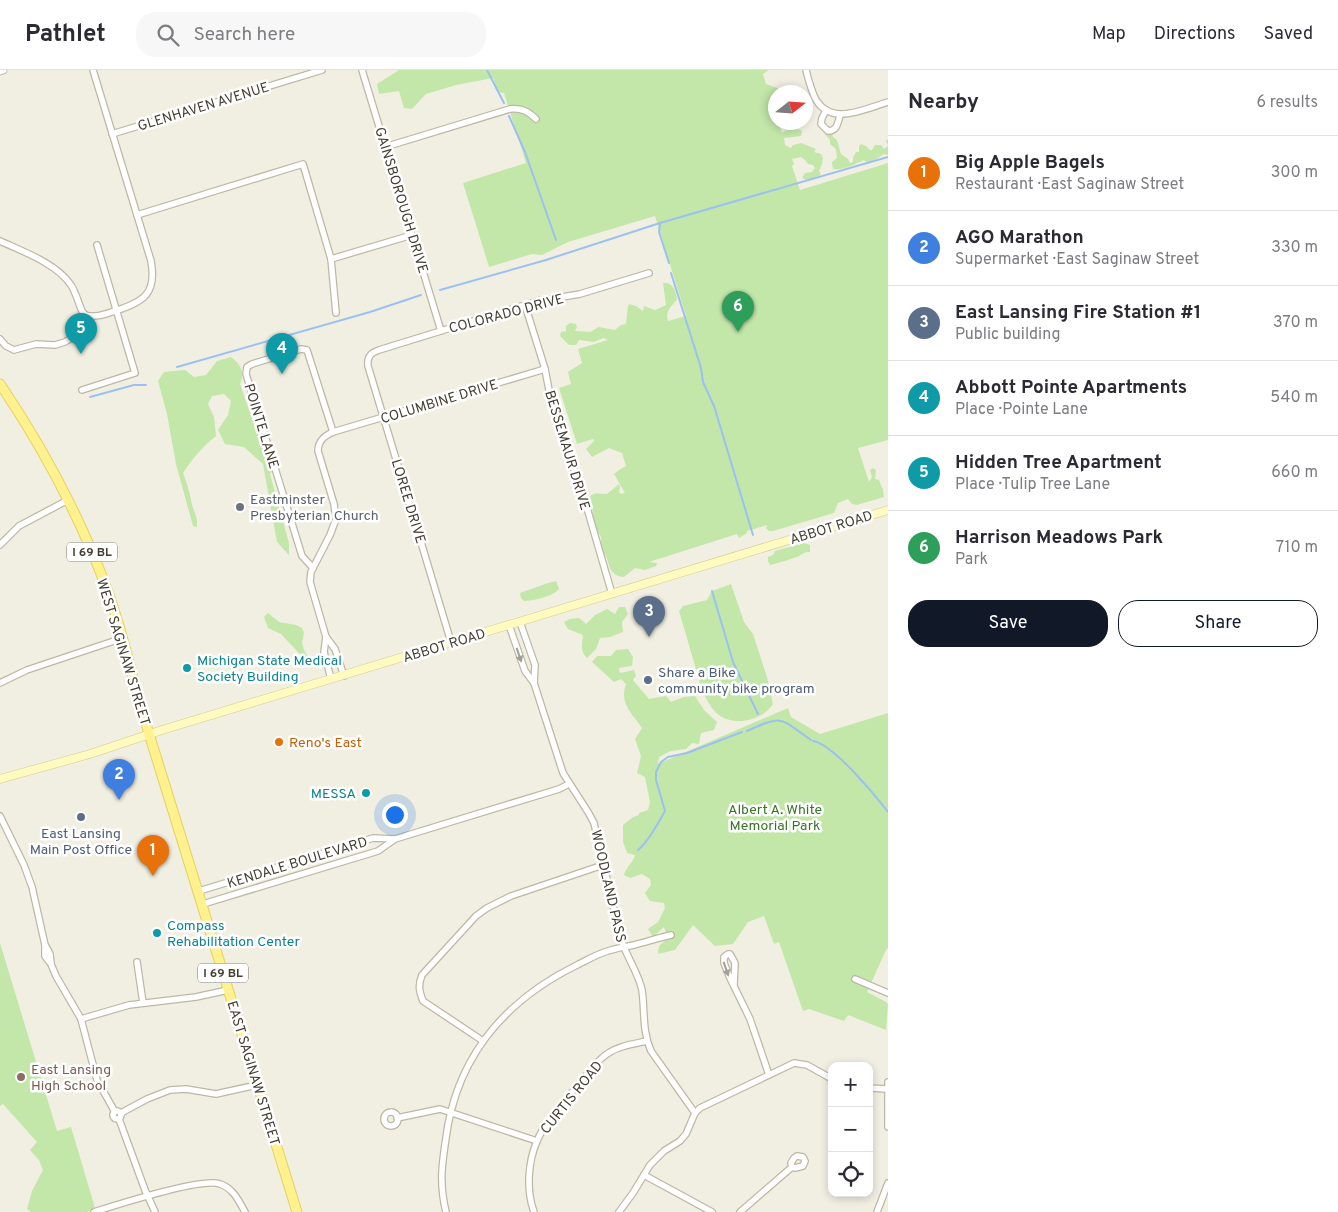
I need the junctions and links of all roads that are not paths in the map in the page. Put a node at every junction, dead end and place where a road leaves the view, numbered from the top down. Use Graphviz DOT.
graph roads {
  1 [pos="93,70"];
  2 [pos="322,70"];
  3 [pos="362,70"];
  4 [pos="806,70"];
  5 [pos="888,102"];
  6 [pos="829,112"];
  7 [pos="840,115"];
  8 [pos="536,118"];
  9 [pos="112,134"];
  10 [pos="385,147"];
  11 [pos="137,215"];
  12 [pos="412,235"];
  13 [pos="0,241"];
  14 [pos="97,245"];
  15 [pos="331,259"];
  16 [pos="649,274"];
  17 [pos="526,305"];
  18 [pos="116,311"];
  19 [pos="336,313"];
  20 [pos="85,315"];
  21 [pos="441,330"];
  22 [pos="0,339"];
  23 [pos="367,360"];
  24 [pos="545,369"];
  25 [pos="0,384"];
  26 [pos="82,390"];
  27 [pos="383,418"];
  28 [pos="333,432"];
  29 [pos="68,500"];
  30 [pos="888,510"];
  31 [pos="0,545"];
  32 [pos="313,568"];
  33 [pos="612,594"];
  34 [pos="520,622"];
  35 [pos="509,625"];
  36 [pos="326,637"];
  37 [pos="123,638"];
  38 [pos="451,642"];
  39 [pos="344,676"];
  40 [pos="331,679"];
  41 [pos="1,681"];
  42 [pos="534,683"];
  43 [pos="150,734"];
  44 [pos="0,780"];
  45 [pos="569,784"];
  46 [pos="0,816"];
  47 [pos="395,839"];
  48 [pos="603,865"];
  49 [pos="199,892"];
  50 [pos="203,904"];
  51 [pos="671,935"];
  52 [pos="623,948"];
  53 [pos="137,962"];
  54 [pos="855,978"];
  55 [pos="734,985"];
  56 [pos="228,990"];
  57 [pos="888,993"];
  58 [pos="143,1003"];
  59 [pos="81,1019"];
  60 [pos="483,1041"];
  61 [pos="647,1041"];
  62 [pos="769,1075"];
  63 [pos="828,1077"];
  64 [pos="888,1082"];
  65 [pos="258,1085"];
  66 [pos="873,1088"];
  67 [pos="887,1089"];
  68 [pos="451,1112"];
  69 [pos="695,1113"];
  70 [pos="118,1115"];
  71 [pos="397,1118"];
  72 [pos="888,1127"];
  73 [pos="537,1140"];
  74 [pos="792,1167"];
  75 [pos="644,1175"];
  76 [pos="888,1183"];
  77 [pos="148,1197"];
  78 [pos="94,1212"];
  79 [pos="156,1212"];
  80 [pos="245,1212"];
  81 [pos="297,1212"];
  82 [pos="446,1212"];
  83 [pos="534,1212"];
  84 [pos="619,1212"];
  85 [pos="712,1212"];
  86 [pos="740,1212"];
  87 [pos="876,1212"];
  1 -- 9 [label="street"];
  2 -- 9 [label="street, GLENHAVEN AVENUE"];
  3 -- 10 [label="street, GAINSBOROUGH DRIVE"];
  4 -- 6 [label="street"];
  5 -- 7 [label="street"];
  6 -- 7 [label="street"];
  6 -- 7 [label="street"];
  8 -- 10 [label="street"];
  9 -- 11 [label="street"];
  10 -- 12 [label="street, GAINSBOROUGH DRIVE"];
  11 -- 15 [label="street"];
  11 -- 18 [label="street"];
  12 -- 15 [label="street"];
  12 -- 21 [label="street, GAINSBOROUGH DRIVE"];
  13 -- 20 [label="street"];
  14 -- 18 [label="street"];
  15 -- 19 [label="street"];
  16 -- 17 [label="street, COLORADO DRIVE"];
  17 -- 21 [label="street, COLORADO DRIVE"];
  17 -- 24 [label="street, BESSEMAUR DRIVE"];
  18 -- 20 [label="street"];
  18 -- 26 [label="street"];
  20 -- 22 [label="street"];
  21 -- 23 [label="street, COLORADO DRIVE"];
  23 -- 27 [label="street, LOREE DRIVE"];
  24 -- 27 [label="street, COLUMBINE DRIVE"];
  24 -- 33 [label="street, BESSEMAUR DRIVE"];
  25 -- 29 [label="main road, WEST SAGINAW STREET / I 69 BL"];
  27 -- 28 [label="street, COLUMBINE DRIVE"];
  27 -- 38 [label="street, LOREE DRIVE"];
  28 -- 32 [label="street"];
  28 -- 32 [label="street, POINTE LANE"];
  29 -- 31 [label="street"];
  29 -- 37 [label="main road, WEST SAGINAW STREET / I 69 BL"];
  30 -- 33 [label="main road, ABBOT ROAD"];
  32 -- 36 [label="street"];
  33 -- 34 [label="main road, ABBOT ROAD"];
  34 -- 35 [label="main road, ABBOT ROAD"];
  34 -- 42 [label="street, WOODLAND PASS"];
  35 -- 38 [label="main road, ABBOT ROAD"];
  35 -- 42 [label="street, WOODLAND PASS, one-way"];
  36 -- 39 [label="street"];
  36 -- 40 [label="street"];
  37 -- 41 [label="street"];
  37 -- 43 [label="main road, WEST SAGINAW STREET / I 69 BL"];
  38 -- 39 [label="main road, ABBOT ROAD"];
  39 -- 40 [label="main road, ABBOT ROAD"];
  40 -- 43 [label="main road, ABBOT ROAD"];
  42 -- 45 [label="street, WOODLAND PASS"];
  43 -- 44 [label="main road, ABBOT ROAD"];
  43 -- 49 [label="main road, EAST SAGINAW STREET / I 69 BL"];
  45 -- 47 [label="street, KENDALE BOULEVARD"];
  45 -- 48 [label="street, WOODLAND PASS"];
  46 -- 59 [label="street"];
  47 -- 49 [label="street, KENDALE BOULEVARD"];
  47 -- 50 [label="street, KENDALE BOULEVARD"];
  48 -- 52 [label="street, WOODLAND PASS"];
  48 -- 60 [label="street"];
  49 -- 50 [label="main road, EAST SAGINAW STREET / I 69 BL"];
  50 -- 56 [label="main road, EAST SAGINAW STREET / I 69 BL"];
  51 -- 52 [label="street"];
  52 -- 60 [label="street"];
  52 -- 61 [label="street, WOODLAND PASS"];
  53 -- 58 [label="street"];
  54 -- 57 [label="street"];
  55 -- 62 [label="street"];
  56 -- 58 [label="street"];
  56 -- 65 [label="main road, EAST SAGINAW STREET / I 69 BL"];
  58 -- 59 [label="street"];
  59 -- 70 [label="street"];
  60 -- 68 [label="street"];
  61 -- 69 [label="street, WOODLAND PASS"];
  61 -- 73 [label="street, CURTIS ROAD"];
  62 -- 63 [label="street"];
  62 -- 69 [label="street"];
  64 -- 67 [label="street"];
  65 -- 70 [label="street"];
  65 -- 81 [label="main road, EAST SAGINAW STREET / I 69 BL"];
  66 -- 67 [label="street"];
  67 -- 72 [label="street"];
  68 -- 71 [label="street"];
  68 -- 73 [label="street"];
  68 -- 82 [label="street"];
  69 -- 75 [label="street"];
  70 -- 77 [label="street"];
  73 -- 83 [label="street, CURTIS ROAD"];
  74 -- 86 [label="street"];
  75 -- 84 [label="street"];
  75 -- 85 [label="street"];
  76 -- 87 [label="street"];
  77 -- 78 [label="street"];
  77 -- 79 [label="street"];
  77 -- 80 [label="street"];
}
